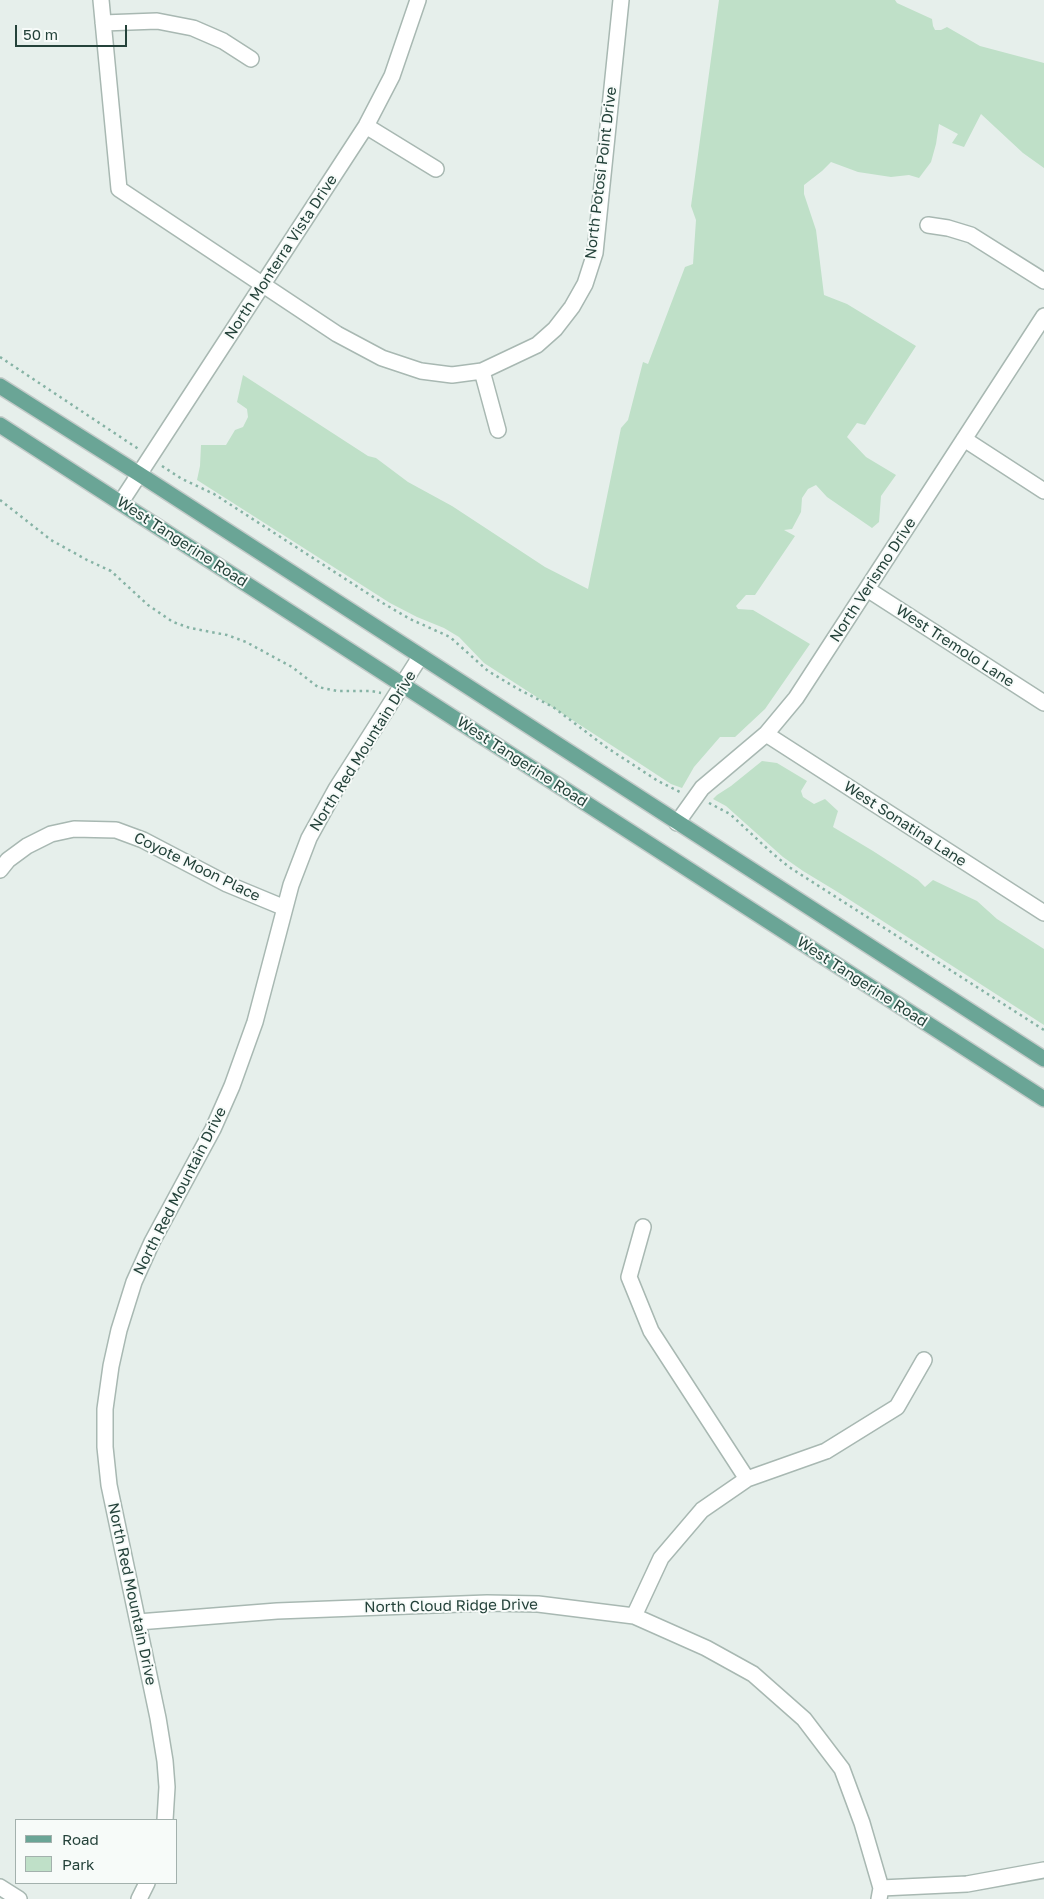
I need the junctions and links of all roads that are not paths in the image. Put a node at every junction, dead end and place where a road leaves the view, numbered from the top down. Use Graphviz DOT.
graph roads {
  1 [pos="101,0"];
  2 [pos="418,0"];
  3 [pos="621,0"];
  4 [pos="103,23"];
  5 [pos="251,60"];
  6 [pos="366,126"];
  7 [pos="436,169"];
  8 [pos="928,225"];
  9 [pos="1044,280"];
  10 [pos="263,285"];
  11 [pos="1044,316"];
  12 [pos="482,371"];
  13 [pos="0,386"];
  14 [pos="0,426"];
  15 [pos="498,430"];
  16 [pos="964,439"];
  17 [pos="139,474"];
  18 [pos="1044,491"];
  19 [pos="121,502"];
  20 [pos="867,589"];
  21 [pos="420,657"];
  22 [pos="398,691"];
  23 [pos="1044,703"];
  24 [pos="766,734"];
  25 [pos="677,823"];
  26 [pos="0,870"];
  27 [pos="285,908"];
  28 [pos="1044,913"];
  29 [pos="1044,1059"];
  30 [pos="1044,1099"];
  31 [pos="643,1227"];
  32 [pos="924,1360"];
  33 [pos="747,1479"];
  34 [pos="634,1616"];
  35 [pos="138,1622"];
  36 [pos="165,1819"];
  37 [pos="1044,1870"];
  38 [pos="146,1884"];
  39 [pos="0,1887"];
  40 [pos="880,1893"];
  41 [pos="19,1899"];
  42 [pos="139,1899"];
  1 -- 4 [label="street"];
  2 -- 6 [label="street, North Monterra Vista Drive"];
  3 -- 12 [label="street, North Potosi Point Drive"];
  4 -- 5 [label="street"];
  4 -- 10 [label="street, North Potosi Point Drive"];
  6 -- 7 [label="street"];
  6 -- 10 [label="street, North Monterra Vista Drive"];
  8 -- 9 [label="street"];
  10 -- 12 [label="street, North Potosi Point Drive"];
  10 -- 17 [label="street, North Monterra Vista Drive"];
  11 -- 16 [label="street, North Verismo Drive"];
  12 -- 15 [label="street"];
  13 -- 17 [label="main road"];
  14 -- 19 [label="main road, West Tangerine Road"];
  16 -- 18 [label="street"];
  16 -- 20 [label="street, North Verismo Drive"];
  17 -- 19 [label="street, North Monterra Vista Drive"];
  17 -- 21 [label="main road"];
  19 -- 22 [label="main road, West Tangerine Road"];
  20 -- 23 [label="street, West Tremolo Lane"];
  20 -- 24 [label="street, North Verismo Drive"];
  21 -- 22 [label="street, North Red Mountain Drive"];
  21 -- 25 [label="main road"];
  22 -- 27 [label="street, North Red Mountain Drive"];
  22 -- 30 [label="main road, West Tangerine Road"];
  24 -- 25 [label="street, North Verismo Drive"];
  24 -- 28 [label="street, West Sonatina Lane"];
  25 -- 29 [label="main road"];
  26 -- 27 [label="street, Coyote Moon Place"];
  27 -- 35 [label="street, North Red Mountain Drive"];
  31 -- 33 [label="street"];
  32 -- 33 [label="street"];
  33 -- 34 [label="street"];
  34 -- 35 [label="street, North Cloud Ridge Drive"];
  34 -- 40 [label="street, North Cloud Ridge Drive"];
  35 -- 36 [label="street, North Red Mountain Drive"];
  37 -- 40 [label="street"];
  38 -- 42 [label="street"];
  39 -- 41 [label="street"];
}
